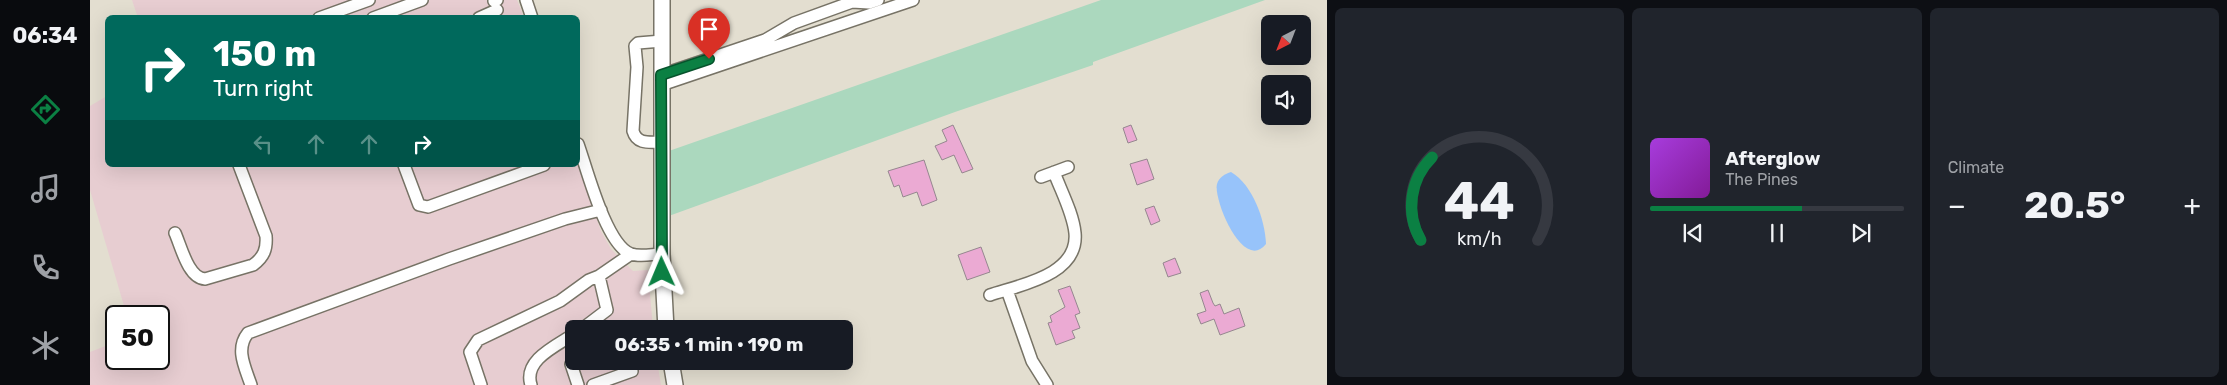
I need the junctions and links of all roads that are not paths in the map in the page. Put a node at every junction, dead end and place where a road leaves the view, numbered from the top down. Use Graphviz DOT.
graph roads {
  1 [pos="370,0"];
  2 [pos="422,0"];
  3 [pos="526,0"];
  4 [pos="662,0"];
  5 [pos="878,0"];
  6 [pos="913,0"];
  7 [pos="496,6"];
  8 [pos="328,15"];
  9 [pos="381,15"];
  10 [pos="483,15"];
  11 [pos="531,15"];
  12 [pos="662,41"];
  13 [pos="661,80"];
  14 [pos="662,142"];
  15 [pos="580,155"];
  16 [pos="1068,166"];
  17 [pos="240,167"];
  18 [pos="405,167"];
  19 [pos="538,167"];
  20 [pos="1054,172"];
  21 [pos="1040,177"];
  22 [pos="601,210"];
  23 [pos="175,232"];
  24 [pos="631,254"];
  25 [pos="662,254"];
  26 [pos="599,276"];
  27 [pos="1007,290"];
  28 [pos="990,295"];
  29 [pos="594,320"];
  30 [pos="666,320"];
  31 [pos="565,340"];
  32 [pos="573,370"];
  33 [pos="632,370"];
  34 [pos="672,370"];
  35 [pos="251,385"];
  36 [pos="481,385"];
  37 [pos="531,385"];
  38 [pos="578,385"];
  39 [pos="593,385"];
  40 [pos="675,385"];
  41 [pos="1047,385"];
  1 -- 8 [label="street"];
  2 -- 9 [label="street"];
  3 -- 11 [label="street"];
  4 -- 12 [label="main road"];
  5 -- 13 [label="street"];
  6 -- 13 [label="street"];
  7 -- 10 [label="street"];
  12 -- 13 [label="main road"];
  12 -- 14 [label="street"];
  13 -- 14 [label="main road"];
  14 -- 25 [label="main road"];
  15 -- 22 [label="street"];
  16 -- 20 [label="street"];
  17 -- 23 [label="street"];
  18 -- 19 [label="street"];
  20 -- 21 [label="street"];
  20 -- 27 [label="street"];
  22 -- 24 [label="street"];
  22 -- 35 [label="street"];
  24 -- 25 [label="street"];
  24 -- 26 [label="street"];
  25 -- 30 [label="main road"];
  26 -- 29 [label="street"];
  26 -- 36 [label="street"];
  27 -- 28 [label="street"];
  27 -- 41 [label="street"];
  31 -- 37 [label="street"];
  32 -- 38 [label="street"];
  33 -- 39 [label="street"];
  34 -- 40 [label="main road"];
}
